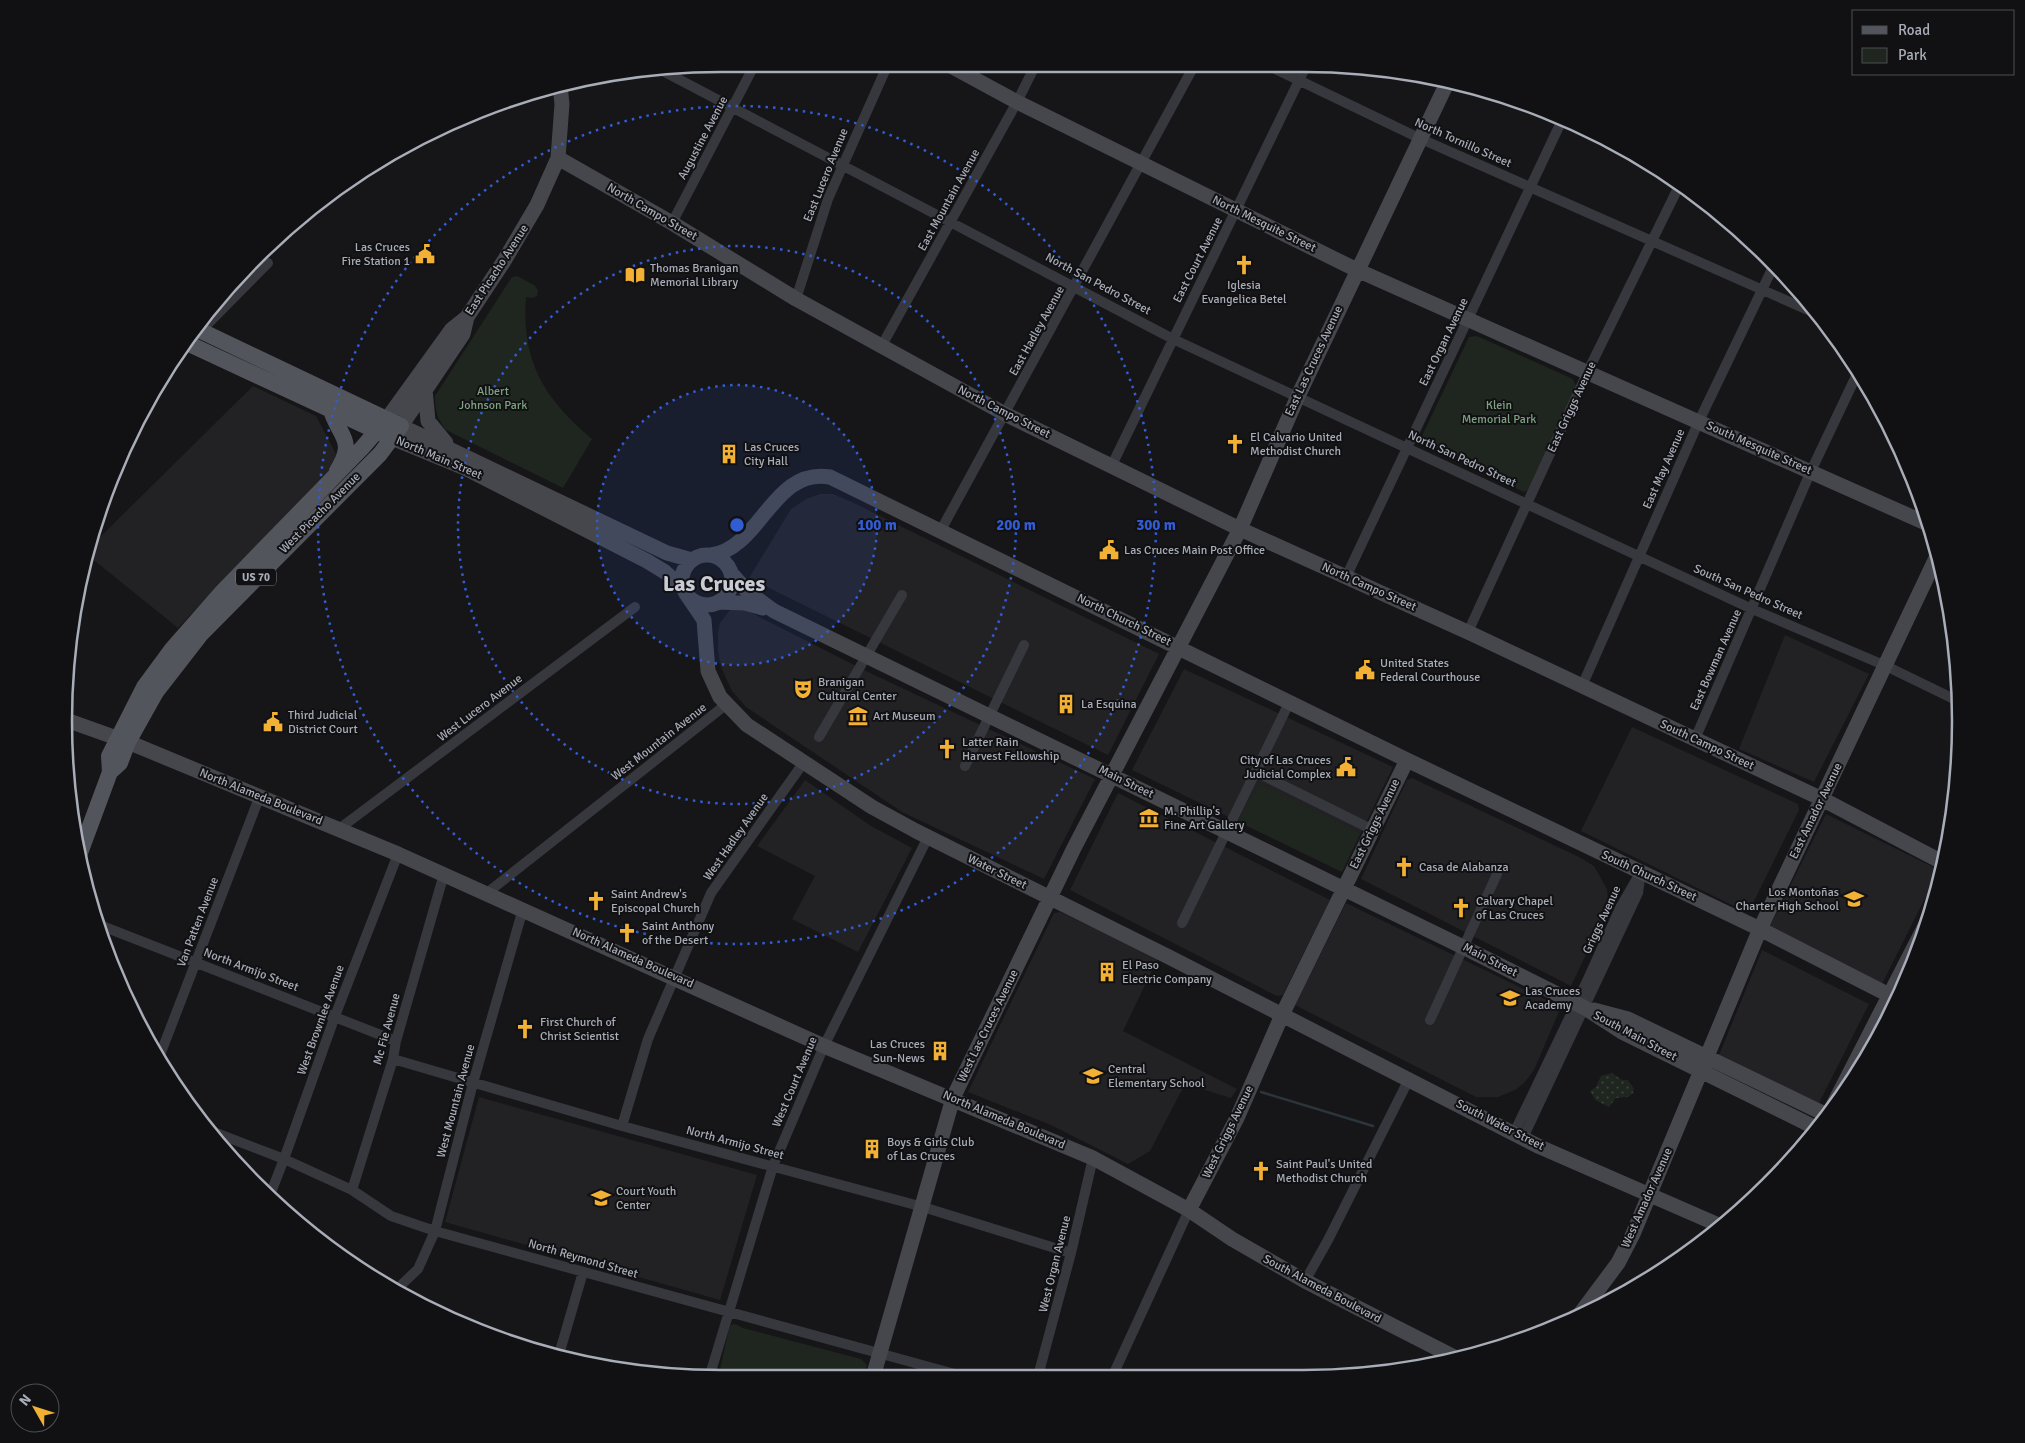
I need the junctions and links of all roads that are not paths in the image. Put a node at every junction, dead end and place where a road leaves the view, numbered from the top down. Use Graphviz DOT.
graph roads {
  1 [pos="751,72"];
  2 [pos="884,72"];
  3 [pos="962,72"];
  4 [pos="1032,72"];
  5 [pos="1191,72"];
  6 [pos="1282,72"];
  7 [pos="1303,72"];
  8 [pos="671,75"];
  9 [pos="1299,80"];
  10 [pos="1444,88"];
  11 [pos="561,93"];
  12 [pos="1017,102"];
  13 [pos="733,108"];
  14 [pos="1560,125"];
  15 [pos="1419,138"];
  16 [pos="558,158"];
  17 [pos="1142,163"];
  18 [pos="842,165"];
  19 [pos="1530,187"];
  20 [pos="1677,191"];
  21 [pos="1237,211"];
  22 [pos="951,221"];
  23 [pos="672,224"];
  24 [pos="1652,242"];
  25 [pos="268,262"];
  26 [pos="1357,270"];
  27 [pos="1771,272"];
  28 [pos="1075,286"];
  29 [pos="1762,291"];
  30 [pos="796,298"];
  31 [pos="1803,309"];
  32 [pos="220,311"];
  33 [pos="467,317"];
  34 [pos="1468,320"];
  35 [pos="1173,339"];
  36 [pos="196,341"];
  37 [pos="196,341"];
  38 [pos="881,347"];
  39 [pos="1588,371"];
  40 [pos="1855,379"];
  41 [pos="425,389"];
  42 [pos="1298,396"];
  43 [pos="331,410"];
  44 [pos="1005,414"];
  45 [pos="1699,421"];
  46 [pos="389,428"];
  47 [pos="1407,448"];
  48 [pos="452,449"];
  49 [pos="1111,467"];
  50 [pos="1811,471"];
  51 [pos="332,479"];
  52 [pos="840,483"];
  53 [pos="1528,504"];
  54 [pos="1920,521"];
  55 [pos="1240,529"];
  56 [pos="941,530"];
  57 [pos="711,555"];
  58 [pos="1639,556"];
  59 [pos="692,560"];
  60 [pos="1933,565"];
  61 [pos="730,572"];
  62 [pos="1346,577"];
  63 [pos="685,592"];
  64 [pos="902,595"];
  65 [pos="716,603"];
  66 [pos="635,606"];
  67 [pos="1752,609"];
  68 [pos="774,611"];
  69 [pos="1468,632"];
  70 [pos="1024,645"];
  71 [pos="1178,647"];
  72 [pos="868,656"];
  73 [pos="1886,666"];
  74 [pos="1582,686"];
  75 [pos="1951,698"];
  76 [pos="1290,701"];
  77 [pos="728,703"];
  78 [pos="989,716"];
  79 [pos="72,722"];
  80 [pos="819,737"];
  81 [pos="1695,739"];
  82 [pos="122,740"];
  83 [pos="1407,760"];
  84 [pos="804,762"];
  85 [pos="965,766"];
  86 [pos="1256,772"];
  87 [pos="1112,775"];
  88 [pos="259,798"];
  89 [pos="1822,799"];
  90 [pos="339,829"];
  91 [pos="1373,830"];
  92 [pos="1227,832"];
  93 [pos="928,837"];
  94 [pos="84,842"];
  95 [pos="398,854"];
  96 [pos="1937,859"];
  97 [pos="1641,872"];
  98 [pos="444,874"];
  99 [pos="1497,874"];
  100 [pos="1344,889"];
  101 [pos="487,893"];
  102 [pos="1050,898"];
  103 [pos="524,908"];
  104 [pos="1182,923"];
  105 [pos="106,928"];
  106 [pos="1760,929"];
  107 [pos="1463,947"];
  108 [pos="195,962"];
  109 [pos="1906,963"];
  110 [pos="675,977"];
  111 [pos="1889,995"];
  112 [pos="1580,1006"];
  113 [pos="1282,1015"];
  114 [pos="335,1016"];
  115 [pos="1430,1020"];
  116 [pos="396,1041"];
  117 [pos="824,1046"];
  118 [pos="162,1050"];
  119 [pos="393,1058"];
  120 [pos="1702,1063"];
  121 [pos="1852,1068"];
  122 [pos="1409,1079"];
  123 [pos="473,1083"];
  124 [pos="954,1098"];
  125 [pos="1819,1116"];
  126 [pos="1811,1125"];
  127 [pos="622,1126"];
  128 [pos="223,1135"];
  129 [pos="1518,1136"];
  130 [pos="1094,1158"];
  131 [pos="284,1159"];
  132 [pos="773,1166"];
  133 [pos="272,1189"];
  134 [pos="352,1190"];
  135 [pos="1650,1194"];
  136 [pos="923,1207"];
  137 [pos="1189,1210"];
  138 [pos="1715,1223"];
  139 [pos="435,1231"];
  140 [pos="1071,1253"];
  141 [pos="583,1272"];
  142 [pos="1305,1281"];
  143 [pos="400,1286"];
  144 [pos="1587,1306"];
  145 [pos="728,1313"];
  146 [pos="560,1350"];
  147 [pos="880,1354"];
  148 [pos="1448,1354"];
  149 [pos="711,1370"];
  150 [pos="875,1370"];
  151 [pos="940,1370"];
  152 [pos="1040,1370"];
  153 [pos="1116,1370"];
  1 -- 13 [label="street, Augustine Avenue"];
  2 -- 18 [label="street, East Lucero Avenue"];
  3 -- 12 [label="street, North Mesquite Street"];
  4 -- 12 [label="street, East Mountain Avenue"];
  5 -- 17 [label="street, East Hadley Avenue"];
  6 -- 9 [label="street, North Tornillo Street"];
  7 -- 9 [label="street, East Court Avenue"];
  8 -- 13 [label="street, North San Pedro Street"];
  9 -- 15 [label="street, North Tornillo Street"];
  9 -- 21 [label="street, East Court Avenue"];
  10 -- 15 [label="street, East Las Cruces Avenue"];
  11 -- 16 [label="street, East Picacho Avenue"];
  12 -- 17 [label="street, North Mesquite Street"];
  12 -- 22 [label="street, East Mountain Avenue"];
  13 -- 18 [label="street, North San Pedro Street"];
  13 -- 23 [label="street, Augustine Avenue"];
  14 -- 19 [label="street, East Organ Avenue"];
  15 -- 19 [label="street, North Tornillo Street"];
  15 -- 26 [label="street, East Las Cruces Avenue"];
  16 -- 23 [label="street, North Campo Street"];
  16 -- 33 [label="street, East Picacho Avenue"];
  17 -- 21 [label="street, North Mesquite Street"];
  17 -- 28 [label="street, East Hadley Avenue"];
  18 -- 22 [label="street, North San Pedro Street"];
  18 -- 30 [label="street, East Lucero Avenue"];
  19 -- 24 [label="street, North Tornillo Street"];
  19 -- 34 [label="street, East Organ Avenue"];
  20 -- 24 [label="street, East Griggs Avenue"];
  21 -- 26 [label="street, North Mesquite Street"];
  21 -- 35 [label="street, East Court Avenue"];
  22 -- 28 [label="street, North San Pedro Street"];
  22 -- 38 [label="street, East Mountain Avenue"];
  23 -- 30 [label="street, North Campo Street"];
  24 -- 29 [label="street, North Tornillo Street"];
  24 -- 39 [label="street, East Griggs Avenue"];
  25 -- 32 [label="street"];
  26 -- 34 [label="street, North Mesquite Street"];
  26 -- 42 [label="street, East Las Cruces Avenue"];
  27 -- 29 [label="street, East May Avenue"];
  28 -- 35 [label="street, North San Pedro Street"];
  28 -- 44 [label="street, East Hadley Avenue"];
  29 -- 31 [label="street, North Tornillo Street"];
  29 -- 45 [label="street, East May Avenue"];
  30 -- 38 [label="street, North Campo Street"];
  33 -- 41 [label="street, West Picacho Avenue"];
  33 -- 46 [label="street, East Picacho Avenue"];
  34 -- 39 [label="street, North Mesquite Street"];
  34 -- 47 [label="street, East Organ Avenue"];
  35 -- 42 [label="street, North San Pedro Street"];
  35 -- 49 [label="street, East Court Avenue"];
  36 -- 43 [label="main road, North Main Street"];
  37 -- 46 [label="main road, North Main Street"];
  38 -- 44 [label="street, North Campo Street"];
  39 -- 45 [label="street, South Mesquite Street"];
  39 -- 53 [label="street, East Griggs Avenue"];
  40 -- 50 [label="street, East Bowman Avenue"];
  41 -- 46 [label="street, West Picacho Avenue"];
  41 -- 48 [label="street"];
  42 -- 47 [label="street, North San Pedro Street"];
  42 -- 55 [label="street, East Las Cruces Avenue"];
  43 -- 46 [label="main road, North Main Street"];
  43 -- 51 [label="main road"];
  44 -- 49 [label="street, North Campo Street"];
  44 -- 56 [label="street, East Hadley Avenue"];
  45 -- 50 [label="street, South Mesquite Street"];
  45 -- 58 [label="street, East May Avenue"];
  46 -- 48 [label="street, North Main Street"];
  46 -- 51 [label="main road, West Picacho Avenue"];
  46 -- 63 [label="street, North Main Street"];
  46 -- 82 [label="main road, West Picacho Avenue / US 70"];
  47 -- 53 [label="street, North San Pedro Street"];
  47 -- 62 [label="street, East Organ Avenue"];
  48 -- 59 [label="street, North Main Street"];
  49 -- 55 [label="street, North Campo Street"];
  50 -- 54 [label="street, South Mesquite Street"];
  50 -- 67 [label="street, East Bowman Avenue"];
  51 -- 82 [label="main road, West Picacho Avenue / US 70"];
  52 -- 56 [label="street, North Church Street"];
  52 -- 57 [label="street, North Church Street"];
  52 -- 61 [label="street"];
  53 -- 58 [label="street, South San Pedro Street"];
  53 -- 69 [label="street, East Griggs Avenue"];
  55 -- 62 [label="street, North Campo Street"];
  55 -- 71 [label="street, East Las Cruces Avenue"];
  56 -- 71 [label="street, North Church Street"];
  57 -- 59 [label="street"];
  57 -- 61 [label="street"];
  58 -- 67 [label="street, South San Pedro Street"];
  58 -- 74 [label="street, East May Avenue"];
  59 -- 63 [label="street"];
  60 -- 73 [label="street, East Amador Avenue"];
  61 -- 65 [label="street"];
  61 -- 68 [label="street, Main Street"];
  62 -- 69 [label="street, North Campo Street"];
  63 -- 65 [label="street"];
  63 -- 77 [label="street, Water Street"];
  64 -- 72 [label="street"];
  65 -- 68 [label="street, Main Street"];
  65 -- 77 [label="street, Water Street"];
  66 -- 90 [label="street, West Lucero Avenue"];
  67 -- 73 [label="street, South San Pedro Street"];
  67 -- 81 [label="street, East Bowman Avenue"];
  68 -- 72 [label="street, Main Street"];
  69 -- 74 [label="street, South Campo Street"];
  70 -- 78 [label="street"];
  71 -- 76 [label="street, North Church Street"];
  71 -- 87 [label="street, East Las Cruces Avenue"];
  72 -- 78 [label="street, Main Street"];
  72 -- 80 [label="street"];
  73 -- 75 [label="street, South San Pedro Street"];
  73 -- 89 [label="street, East Amador Avenue"];
  74 -- 81 [label="street, South Campo Street"];
  76 -- 83 [label="street, North Church Street"];
  76 -- 86 [label="street"];
  77 -- 84 [label="street, Water Street"];
  77 -- 101 [label="street, West Mountain Avenue"];
  78 -- 85 [label="street"];
  78 -- 87 [label="street, Main Street"];
  79 -- 82 [label="street, North Alameda Boulevard"];
  81 -- 89 [label="street, South Campo Street"];
  82 -- 88 [label="street, North Alameda Boulevard"];
  82 -- 94 [label="main road, West Picacho Avenue / US 70"];
  83 -- 91 [label="street, East Griggs Avenue"];
  83 -- 97 [label="street, South Church Street"];
  84 -- 93 [label="street, Water Street"];
  84 -- 110 [label="street, West Hadley Avenue"];
  86 -- 91 [label="street"];
  86 -- 92 [label="street"];
  87 -- 92 [label="street, Main Street"];
  87 -- 102 [label="street, West Las Cruces Avenue"];
  88 -- 90 [label="street, North Alameda Boulevard"];
  88 -- 108 [label="street, Van Patten Avenue"];
  89 -- 96 [label="street, South Campo Street"];
  89 -- 106 [label="street, East Amador Avenue"];
  90 -- 95 [label="street, North Alameda Boulevard"];
  91 -- 100 [label="street, East Griggs Avenue"];
  92 -- 100 [label="street, Main Street"];
  92 -- 104 [label="street"];
  93 -- 102 [label="street, Water Street"];
  93 -- 117 [label="street, West Court Avenue"];
  95 -- 98 [label="street, North Alameda Boulevard"];
  95 -- 114 [label="street, West Brownlee Avenue"];
  97 -- 106 [label="street, South Church Street"];
  97 -- 112 [label="street, Griggs Avenue"];
  98 -- 101 [label="street, North Alameda Boulevard"];
  98 -- 116 [label="street, Mc Fie Avenue"];
  99 -- 107 [label="street"];
  100 -- 107 [label="street, Main Street"];
  100 -- 113 [label="street, West Griggs Avenue"];
  101 -- 103 [label="street, North Alameda Boulevard"];
  102 -- 113 [label="street, Water Street"];
  102 -- 124 [label="street, West Las Cruces Avenue"];
  103 -- 110 [label="street, North Alameda Boulevard"];
  103 -- 123 [label="street, West Mountain Avenue"];
  105 -- 108 [label="street, North Armijo Street"];
  106 -- 111 [label="street, South Church Street"];
  106 -- 120 [label="street, East Amador Avenue"];
  107 -- 112 [label="street, Main Street"];
  107 -- 115 [label="street"];
  108 -- 114 [label="street, North Armijo Street"];
  108 -- 118 [label="street, Van Patten Avenue"];
  109 -- 111 [label="street"];
  110 -- 117 [label="street, North Alameda Boulevard"];
  110 -- 127 [label="street, West Hadley Avenue"];
  111 -- 121 [label="street"];
  112 -- 120 [label="street, South Main Street"];
  112 -- 129 [label="street, Griggs Avenue"];
  113 -- 122 [label="street, South Water Street"];
  113 -- 137 [label="street, West Griggs Avenue"];
  114 -- 116 [label="street, North Armijo Street"];
  114 -- 131 [label="street, West Brownlee Avenue"];
  116 -- 119 [label="street, Mc Fie Avenue"];
  117 -- 124 [label="street, North Alameda Boulevard"];
  117 -- 132 [label="street, West Court Avenue"];
  119 -- 123 [label="street, North Armijo Street"];
  119 -- 134 [label="street, Mc Fie Avenue"];
  120 -- 125 [label="street, South Main Street"];
  120 -- 126 [label="street, South Main Street"];
  120 -- 135 [label="street, West Amador Avenue"];
  122 -- 129 [label="street, South Water Street"];
  122 -- 142 [label="street"];
  123 -- 127 [label="street, North Armijo Street"];
  123 -- 139 [label="street, West Mountain Avenue"];
  124 -- 130 [label="street, North Alameda Boulevard"];
  124 -- 136 [label="street, West Las Cruces Avenue"];
  127 -- 132 [label="street, North Armijo Street"];
  128 -- 131 [label="street, North Reymond Street"];
  129 -- 135 [label="street, South Water Street"];
  130 -- 137 [label="street, North Alameda Boulevard"];
  130 -- 140 [label="street, West Organ Avenue"];
  131 -- 133 [label="street, West Brownlee Avenue"];
  131 -- 134 [label="street, North Reymond Street"];
  132 -- 136 [label="street, North Armijo Street"];
  132 -- 145 [label="street, West Court Avenue"];
  134 -- 139 [label="street, North Reymond Street"];
  135 -- 138 [label="street, South Water Street"];
  135 -- 144 [label="street, West Amador Avenue"];
  136 -- 140 [label="street, North Armijo Street"];
  136 -- 147 [label="street, West Las Cruces Avenue"];
  137 -- 142 [label="street, South Alameda Boulevard"];
  137 -- 153 [label="street, West Griggs Avenue"];
  139 -- 141 [label="street, North Reymond Street"];
  139 -- 143 [label="street, West Mountain Avenue"];
  140 -- 152 [label="street, West Organ Avenue"];
  141 -- 145 [label="street, North Reymond Street"];
  141 -- 146 [label="street"];
  142 -- 148 [label="street, South Alameda Boulevard"];
  145 -- 147 [label="street, North Reymond Street"];
  145 -- 149 [label="street, West Court Avenue"];
  147 -- 150 [label="street, West Las Cruces Avenue"];
  147 -- 151 [label="street, North Reymond Street"];
}
